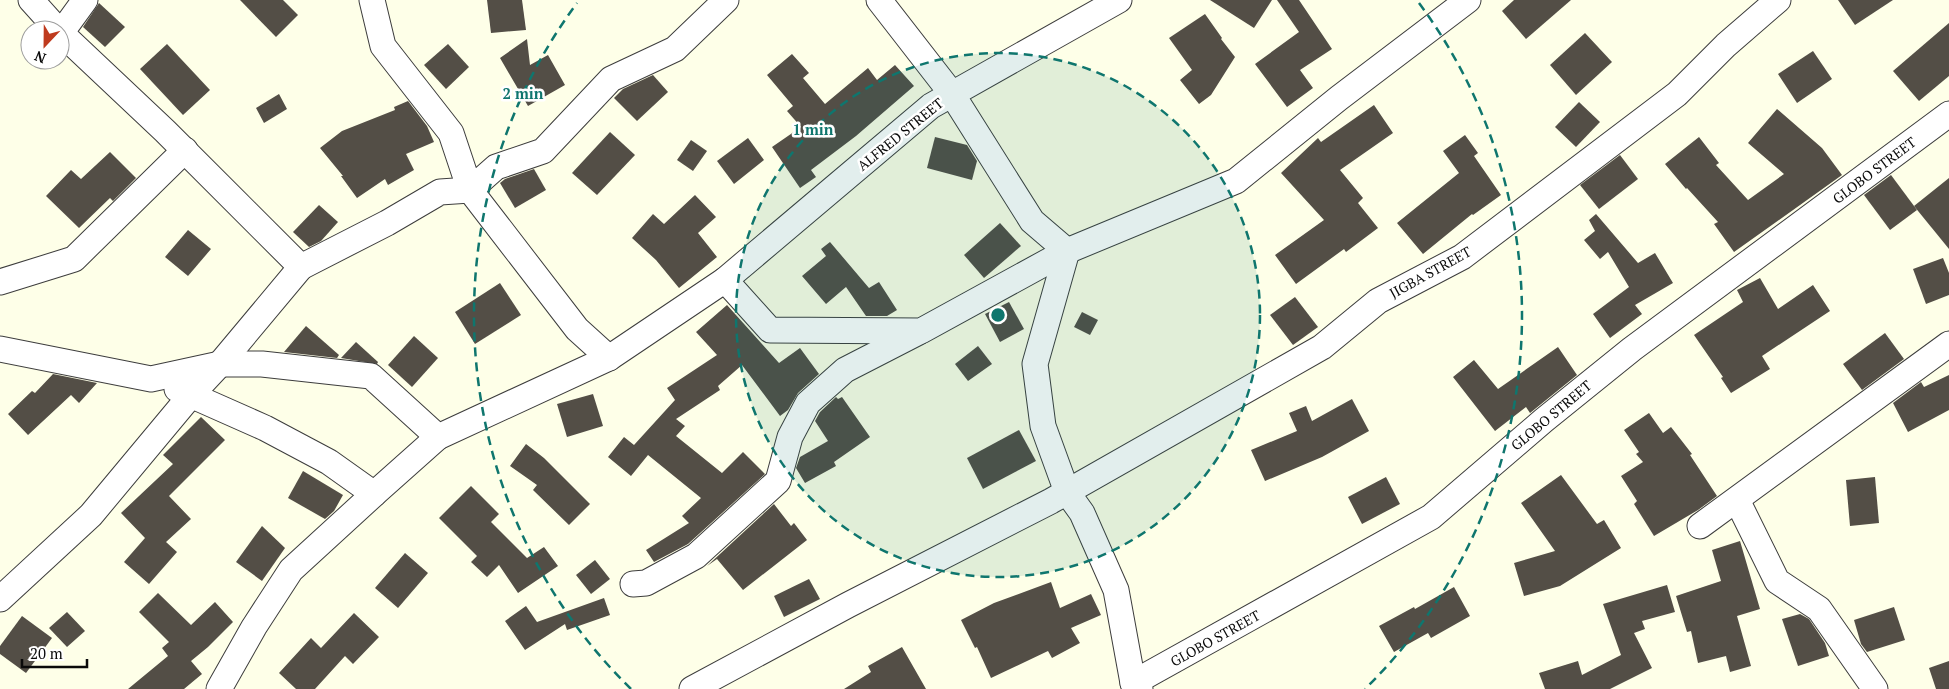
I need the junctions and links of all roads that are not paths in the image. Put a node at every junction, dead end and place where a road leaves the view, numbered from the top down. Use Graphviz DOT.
graph roads {
  1 [pos="31,0"];
  2 [pos="85,0"];
  3 [pos="372,0"];
  4 [pos="726,0"];
  5 [pos="879,0"];
  6 [pos="1119,0"];
  7 [pos="1468,0"];
  8 [pos="1778,0"];
  9 [pos="49,20"];
  10 [pos="69,20"];
  11 [pos="70,41"];
  12 [pos="952,94"];
  13 [pos="1949,114"];
  14 [pos="185,150"];
  15 [pos="470,190"];
  16 [pos="1067,251"];
  17 [pos="301,267"];
  18 [pos="725,280"];
  19 [pos="0,282"];
  20 [pos="921,331"];
  21 [pos="1949,344"];
  22 [pos="0,349"];
  23 [pos="609,358"];
  24 [pos="220,364"];
  25 [pos="151,379"];
  26 [pos="191,395"];
  27 [pos="438,437"];
  28 [pos="374,494"];
  29 [pos="1059,497"];
  30 [pos="1736,500"];
  31 [pos="1700,526"];
  32 [pos="633,584"];
  33 [pos="1,596"];
  34 [pos="1137,686"];
  35 [pos="219,689"];
  36 [pos="692,689"];
  37 [pos="1875,689"];
  1 -- 9 [label="street"];
  2 -- 10 [label="street"];
  3 -- 15 [label="street"];
  4 -- 15 [label="street"];
  5 -- 12 [label="street"];
  6 -- 12 [label="street, ALFRED STREET"];
  7 -- 16 [label="street"];
  8 -- 29 [label="street, JIGBA STREET"];
  11 -- 14 [label="street"];
  12 -- 16 [label="street"];
  12 -- 18 [label="street, ALFRED STREET"];
  13 -- 34 [label="street, GLOBO STREET"];
  14 -- 17 [label="street"];
  14 -- 19 [label="street"];
  15 -- 17 [label="street"];
  15 -- 23 [label="street"];
  16 -- 20 [label="street"];
  16 -- 29 [label="street"];
  17 -- 24 [label="street"];
  18 -- 20 [label="street"];
  18 -- 23 [label="street, ALFRED STREET"];
  20 -- 32 [label="street"];
  21 -- 30 [label="street"];
  22 -- 25 [label="street"];
  23 -- 27 [label="street, ALFRED STREET"];
  24 -- 25 [label="street"];
  24 -- 26 [label="street"];
  24 -- 27 [label="street"];
  25 -- 26 [label="street"];
  26 -- 28 [label="street"];
  26 -- 33 [label="street"];
  27 -- 28 [label="street, ALFRED STREET"];
  28 -- 35 [label="street, ALFRED STREET"];
  29 -- 34 [label="street"];
  29 -- 36 [label="street, JIGBA STREET"];
  30 -- 31 [label="street"];
  30 -- 37 [label="street"];
}
